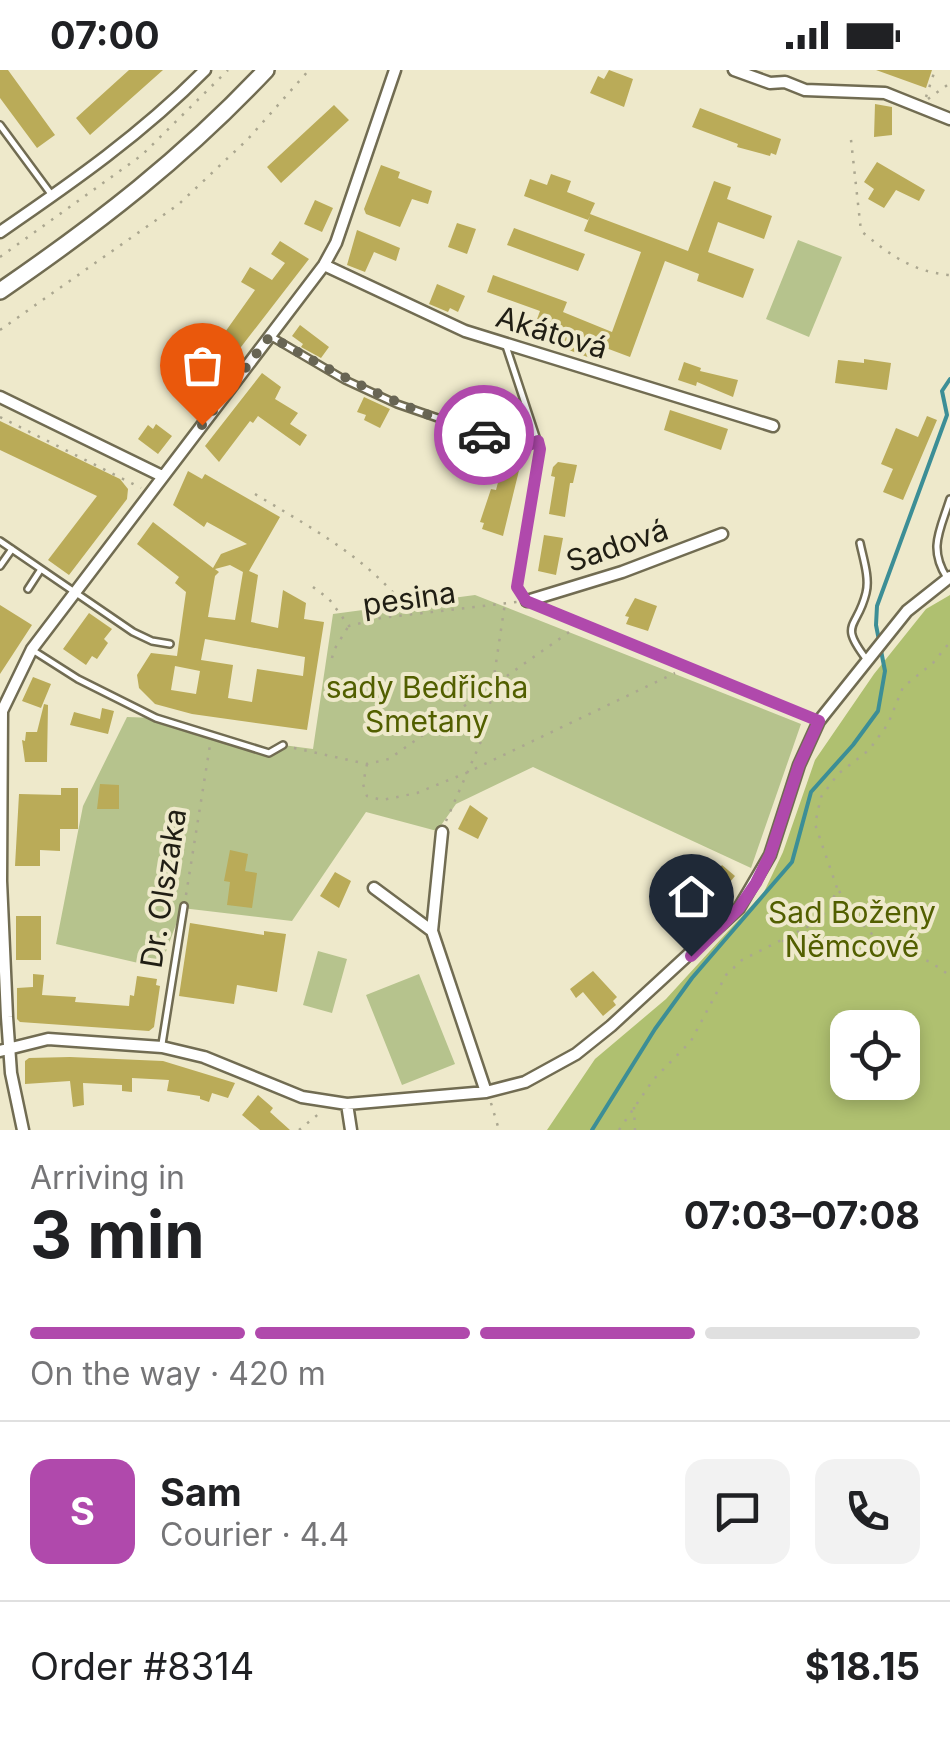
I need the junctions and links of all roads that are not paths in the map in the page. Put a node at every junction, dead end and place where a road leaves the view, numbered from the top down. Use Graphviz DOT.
graph roads {
  1 [pos="205,70"];
  2 [pos="266,70"];
  3 [pos="395,70"];
  4 [pos="734,70"];
  5 [pos="948,116"];
  6 [pos="0,124"];
  7 [pos="52,196"];
  8 [pos="0,232"];
  9 [pos="324,264"];
  10 [pos="0,291"];
  11 [pos="270,336"];
  12 [pos="506,344"];
  13 [pos="0,398"];
  14 [pos="772,426"];
  15 [pos="538,441"];
  16 [pos="162,476"];
  17 [pos="950,499"];
  18 [pos="722,534"];
  19 [pos="0,541"];
  20 [pos="860,543"];
  21 [pos="12,549"];
  22 [pos="0,566"];
  23 [pos="41,569"];
  24 [pos="948,577"];
  25 [pos="28,590"];
  26 [pos="75,591"];
  27 [pos="526,601"];
  28 [pos="170,644"];
  29 [pos="32,650"];
  30 [pos="867,660"];
  31 [pos="1,710"];
  32 [pos="819,721"];
  33 [pos="283,745"];
  34 [pos="442,832"];
  35 [pos="374,888"];
  36 [pos="184,906"];
  37 [pos="432,931"];
  38 [pos="162,1047"];
  39 [pos="5,1050"];
  40 [pos="486,1092"];
  41 [pos="347,1104"];
  42 [pos="24,1130"];
  43 [pos="352,1130"];
  1 -- 7 [label="street"];
  2 -- 10 [label="main road"];
  3 -- 9 [label="street"];
  4 -- 5 [label="street"];
  6 -- 7 [label="lane"];
  7 -- 8 [label="street"];
  9 -- 11 [label="street"];
  9 -- 12 [label="street, Akátová"];
  11 -- 15 [label="lane"];
  11 -- 16 [label="street"];
  12 -- 14 [label="street, Akátová"];
  12 -- 15 [label="lane, Sadová"];
  13 -- 16 [label="street"];
  15 -- 27 [label="lane, Sadová"];
  16 -- 26 [label="street"];
  17 -- 24 [label="lane"];
  18 -- 27 [label="street, Sadová"];
  19 -- 21 [label="lane"];
  20 -- 30 [label="lane"];
  21 -- 22 [label="lane"];
  21 -- 23 [label="lane"];
  23 -- 25 [label="lane"];
  23 -- 26 [label="lane"];
  24 -- 30 [label="street"];
  26 -- 28 [label="lane"];
  26 -- 29 [label="street"];
  27 -- 32 [label="lane, Sadová"];
  29 -- 31 [label="street"];
  29 -- 33 [label="lane"];
  30 -- 32 [label="street"];
  31 -- 39 [label="street"];
  32 -- 40 [label="street"];
  34 -- 37 [label="street"];
  35 -- 37 [label="street"];
  36 -- 38 [label="lane, Dr. Olszaka"];
  37 -- 40 [label="street"];
  38 -- 39 [label="street"];
  38 -- 41 [label="street"];
  39 -- 42 [label="street"];
  40 -- 41 [label="street"];
  41 -- 43 [label="street"];
}
